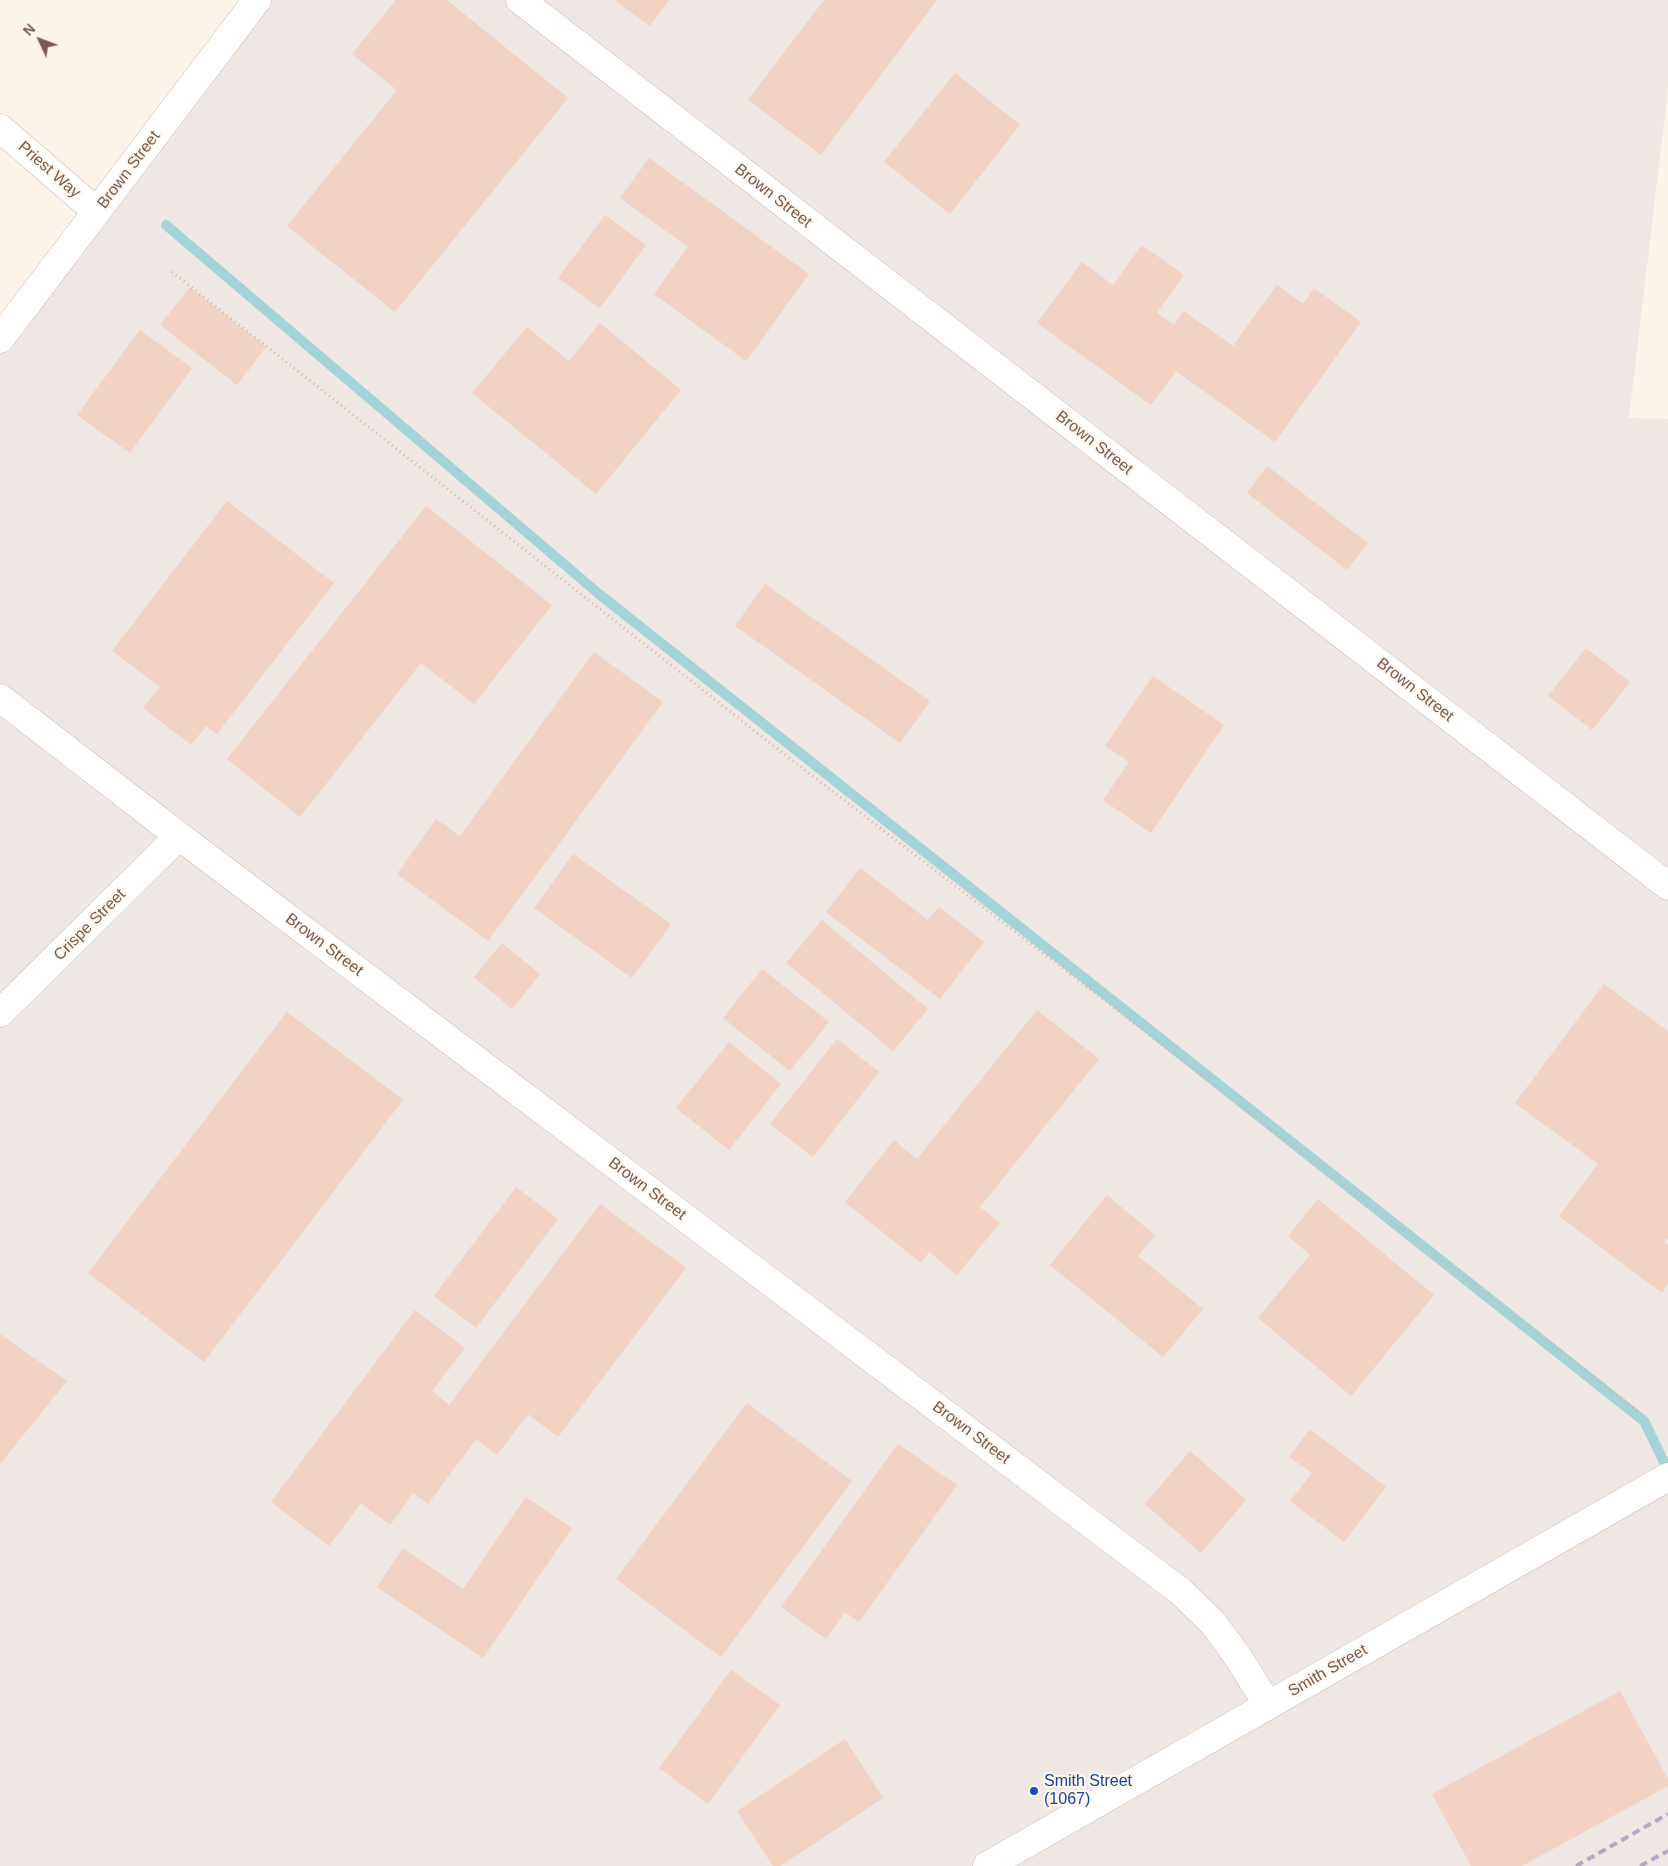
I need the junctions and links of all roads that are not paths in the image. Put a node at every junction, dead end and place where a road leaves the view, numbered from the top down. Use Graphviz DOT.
graph roads {
  1 [pos="257,0"];
  2 [pos="520,0"];
  3 [pos="0,128"];
  4 [pos="97,212"];
  5 [pos="0,339"];
  6 [pos="0,698"];
  7 [pos="180,836"];
  8 [pos="1668,886"];
  9 [pos="0,1013"];
  10 [pos="1668,1477"];
  11 [pos="1268,1705"];
  12 [pos="987,1866"];
  1 -- 4 [label="street, Brown Street"];
  2 -- 8 [label="street, Brown Street"];
  3 -- 4 [label="street, Priest Way"];
  4 -- 5 [label="street, Brown Street"];
  6 -- 7 [label="street, Brown Street"];
  7 -- 9 [label="street, Crispe Street"];
  7 -- 11 [label="street, Brown Street"];
  10 -- 11 [label="street, Smith Street"];
  11 -- 12 [label="street, Smith Street"];
}
